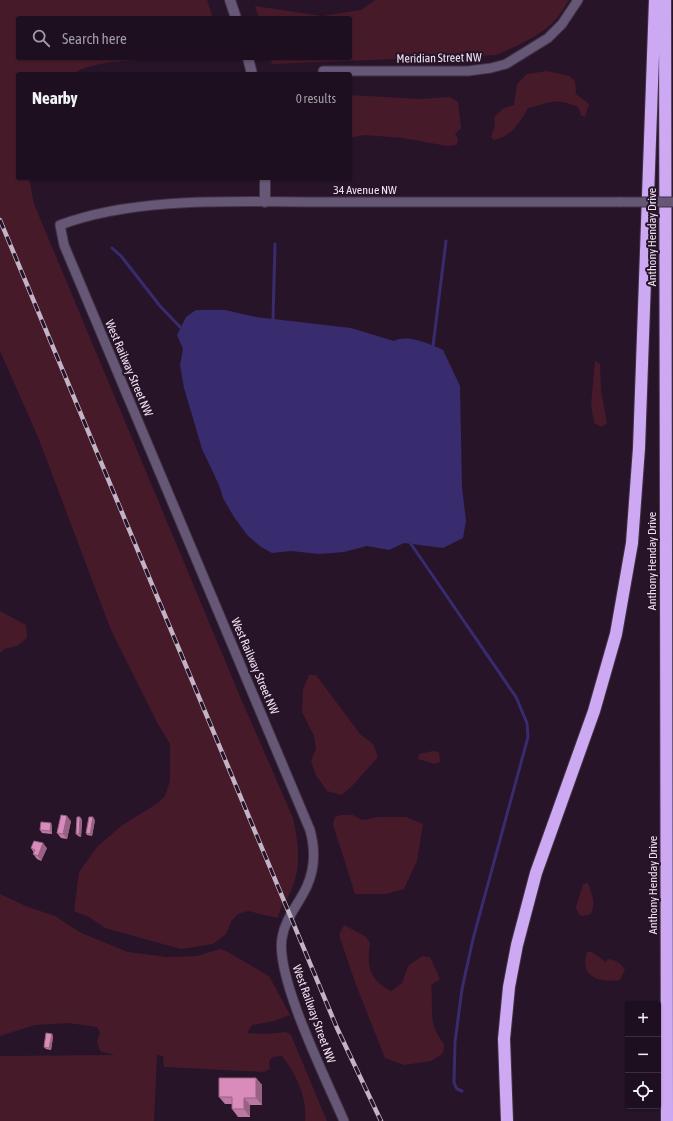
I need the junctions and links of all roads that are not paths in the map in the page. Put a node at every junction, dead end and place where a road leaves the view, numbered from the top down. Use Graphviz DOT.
graph roads {
  1 [pos="230,0"];
  2 [pos="578,0"];
  3 [pos="655,0"];
  4 [pos="665,0"];
  5 [pos="235,16"];
  6 [pos="248,60"];
  7 [pos="322,71"];
  8 [pos="252,72"];
  9 [pos="265,180"];
  10 [pos="265,202"];
  11 [pos="673,202"];
  12 [pos="60,225"];
  13 [pos="344,1121"];
  14 [pos="507,1121"];
  15 [pos="667,1121"];
  1 -- 5 [label="street"];
  2 -- 7 [label="street, Meridian Street NW"];
  3 -- 14 [label="highway"];
  4 -- 15 [label="highway, Anthony Henday Drive"];
  6 -- 8 [label="street"];
  9 -- 10 [label="street"];
  10 -- 11 [label="street, 34 Avenue NW, bridge"];
  10 -- 12 [label="street, 34 Avenue NW"];
  12 -- 13 [label="street, West Railway Street NW"];
}
